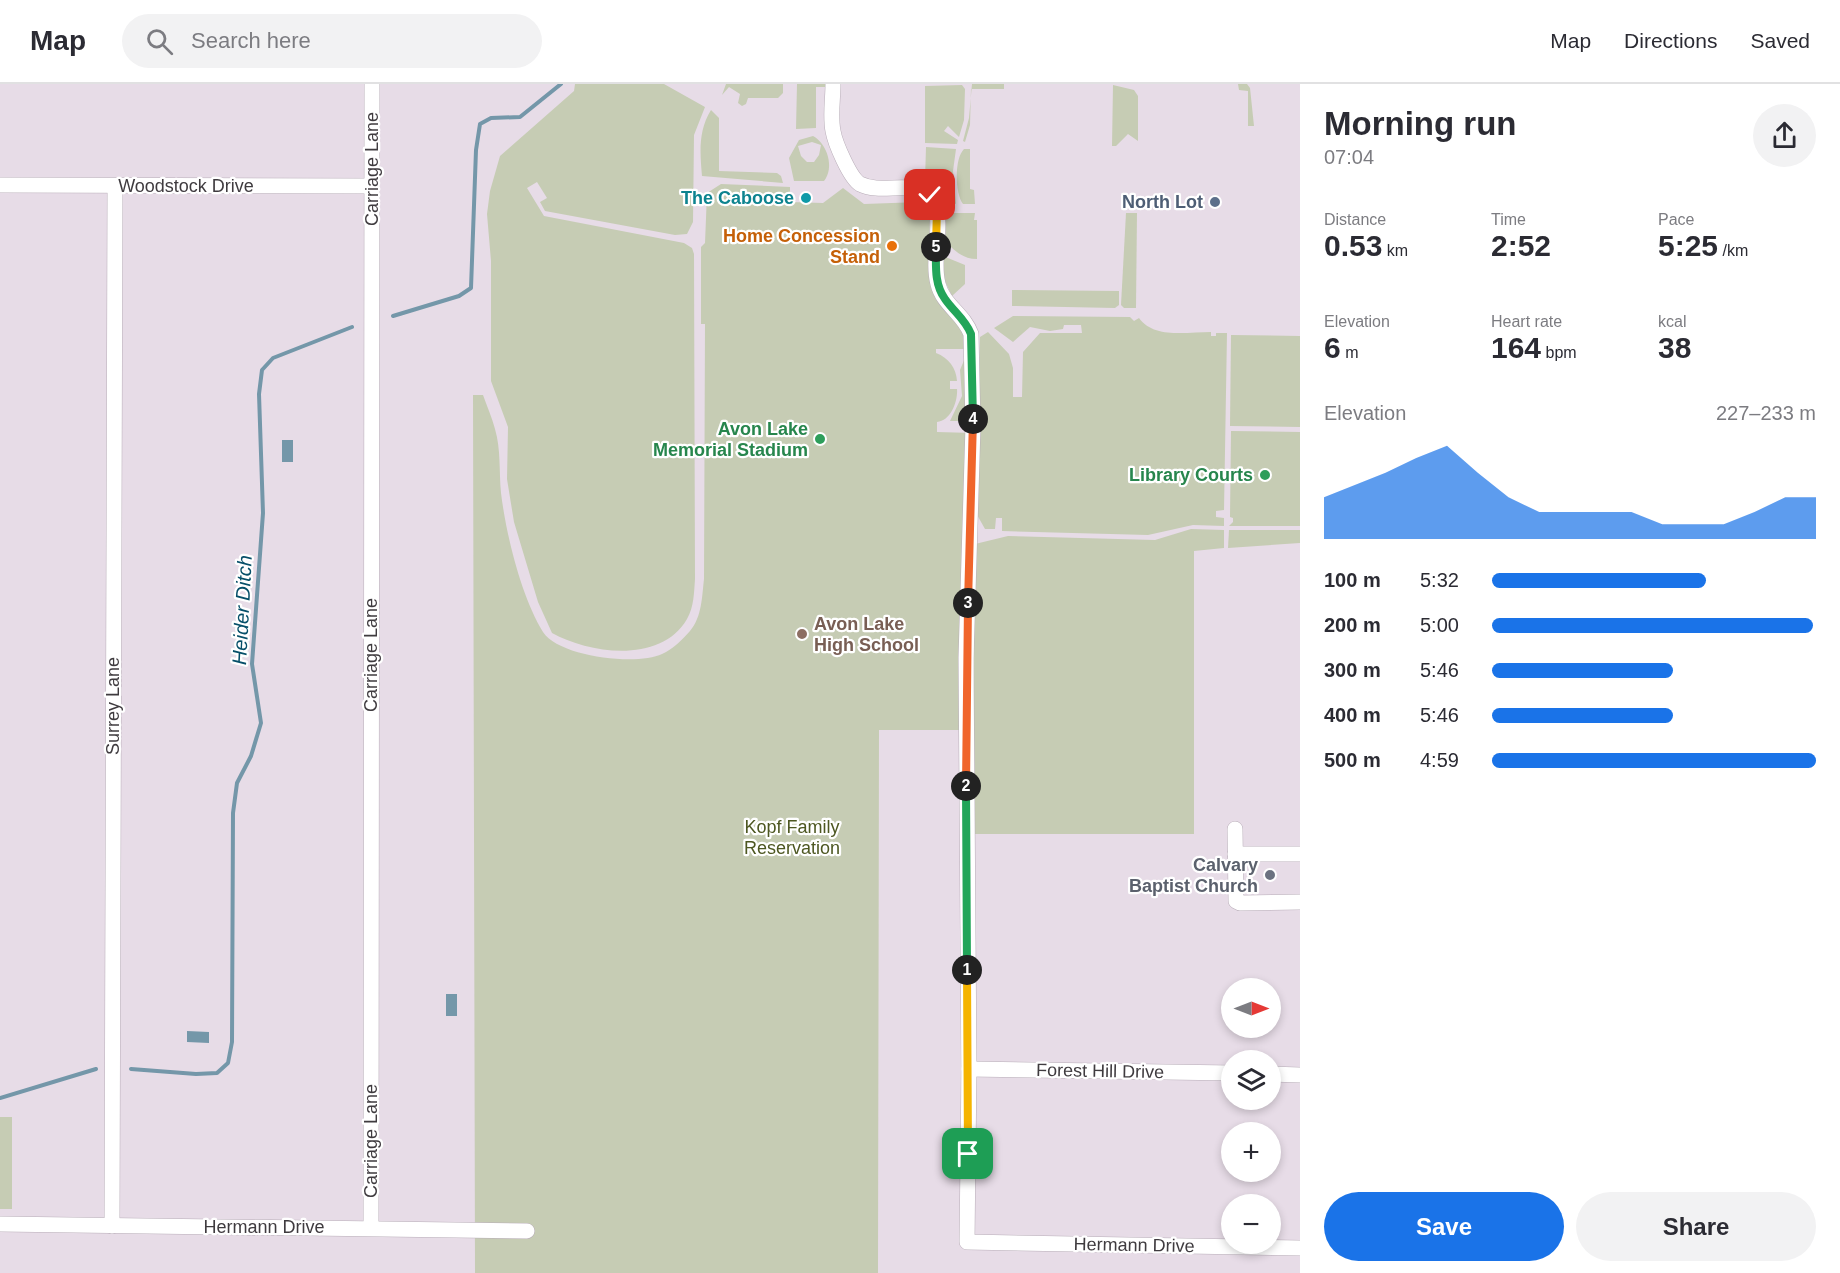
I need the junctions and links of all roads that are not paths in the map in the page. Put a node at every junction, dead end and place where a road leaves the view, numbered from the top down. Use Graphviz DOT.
graph roads {
  1 [pos="372,84"];
  2 [pos="833,84"];
  3 [pos="0,185"];
  4 [pos="115,186"];
  5 [pos="372,186"];
  6 [pos="1235,829"];
  7 [pos="1235,854"];
  8 [pos="1300,854"];
  9 [pos="1300,902"];
  10 [pos="969,1069"];
  11 [pos="1221,1073"];
  12 [pos="1281,1074"];
  13 [pos="1300,1075"];
  14 [pos="0,1224"];
  15 [pos="112,1226"];
  16 [pos="371,1227"];
  17 [pos="527,1231"];
  18 [pos="1300,1248"];
  1 -- 5 [label="street, Carriage Lane"];
  2 -- 10 [label="street"];
  3 -- 4 [label="street, Woodstock Drive"];
  4 -- 5 [label="street, Woodstock Drive"];
  4 -- 15 [label="street, Surrey Lane"];
  5 -- 16 [label="street, Carriage Lane"];
  6 -- 7 [label="street"];
  7 -- 8 [label="street"];
  7 -- 9 [label="street"];
  10 -- 11 [label="street, Forest Hill Drive"];
  10 -- 18 [label="street, Hermann Drive"];
  12 -- 13 [label="street"];
  14 -- 15 [label="street, Hermann Drive"];
  15 -- 16 [label="street, Hermann Drive"];
  16 -- 17 [label="street, Hermann Drive"];
}
